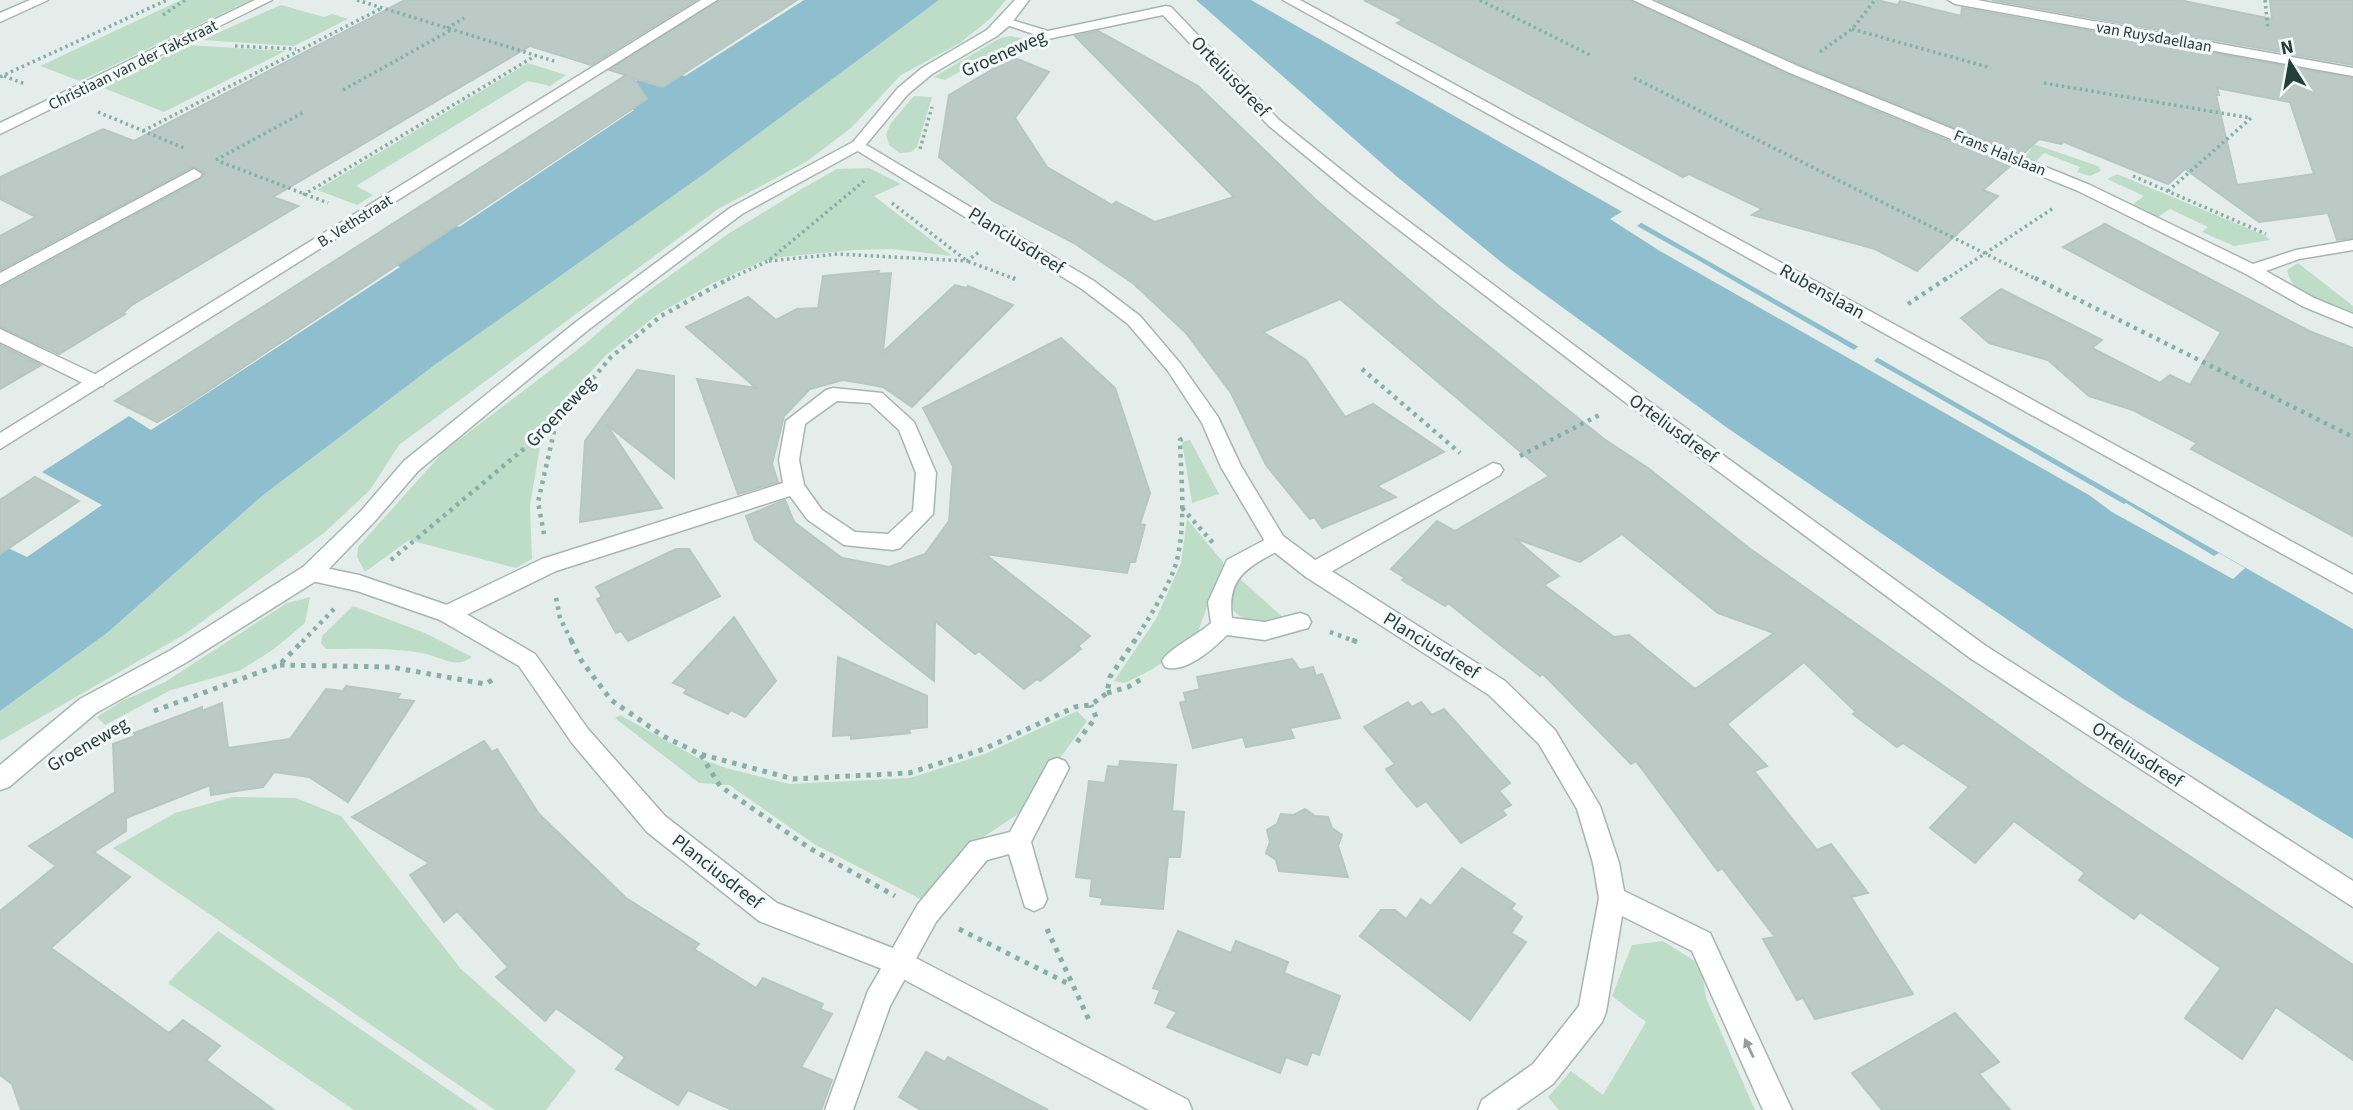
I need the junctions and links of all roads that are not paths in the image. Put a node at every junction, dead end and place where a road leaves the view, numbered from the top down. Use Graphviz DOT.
graph roads {
  1 [pos="41,0"];
  2 [pos="265,0"];
  3 [pos="709,0"];
  4 [pos="1022,0"];
  5 [pos="1290,0"];
  6 [pos="1640,0"];
  7 [pos="1955,0"];
  8 [pos="0,18"];
  9 [pos="1005,22"];
  10 [pos="2353,72"];
  11 [pos="0,130"];
  12 [pos="858,145"];
  13 [pos="194,174"];
  14 [pos="2353,245"];
  15 [pos="2252,270"];
  16 [pos="0,280"];
  17 [pos="2353,321"];
  18 [pos="0,335"];
  19 [pos="96,382"];
  20 [pos="0,442"];
  21 [pos="1489,472"];
  22 [pos="794,487"];
  23 [pos="1276,542"];
  24 [pos="1314,571"];
  25 [pos="311,573"];
  26 [pos="2353,585"];
  27 [pos="448,614"];
  28 [pos="1300,622"];
  29 [pos="1222,626"];
  30 [pos="1173,661"];
  31 [pos="1057,768"];
  32 [pos="0,780"];
  33 [pos="1018,841"];
  34 [pos="2353,895"];
  35 [pos="1612,898"];
  36 [pos="1034,899"];
  37 [pos="899,963"];
  38 [pos="839,1110"];
  39 [pos="1178,1110"];
  40 [pos="1492,1110"];
  41 [pos="1778,1110"];
  1 -- 8 [label="street"];
  2 -- 11 [label="street, Christiaan van der Takstraat"];
  3 -- 19 [label="street, B. Vethstraat"];
  4 -- 9 [label="street, Groeneweg"];
  5 -- 26 [label="street, Rubenslaan"];
  6 -- 15 [label="street, Frans Halslaan"];
  7 -- 10 [label="street, van Ruysdaellaan"];
  9 -- 12 [label="street, Groeneweg"];
  9 -- 34 [label="street, Orteliusdreef"];
  12 -- 23 [label="street, Planciusdreef"];
  12 -- 25 [label="street, Groeneweg"];
  13 -- 16 [label="street"];
  14 -- 15 [label="street"];
  15 -- 17 [label="street, Frans Halslaan"];
  18 -- 19 [label="street"];
  19 -- 20 [label="street, B. Vethstraat"];
  21 -- 24 [label="street"];
  22 -- 22 [label="street"];
  22 -- 27 [label="street"];
  23 -- 24 [label="street, Planciusdreef"];
  23 -- 29 [label="street"];
  24 -- 35 [label="street, Planciusdreef"];
  25 -- 27 [label="street, Planciusdreef"];
  25 -- 32 [label="street, Groeneweg"];
  27 -- 37 [label="street, Planciusdreef"];
  28 -- 29 [label="street"];
  29 -- 30 [label="street"];
  31 -- 33 [label="street"];
  33 -- 36 [label="street"];
  33 -- 37 [label="street"];
  35 -- 40 [label="street, Planciusdreef"];
  41 -- 35 [label="street, one-way"];
  37 -- 38 [label="street"];
  37 -- 39 [label="street, Planciusdreef"];
}
